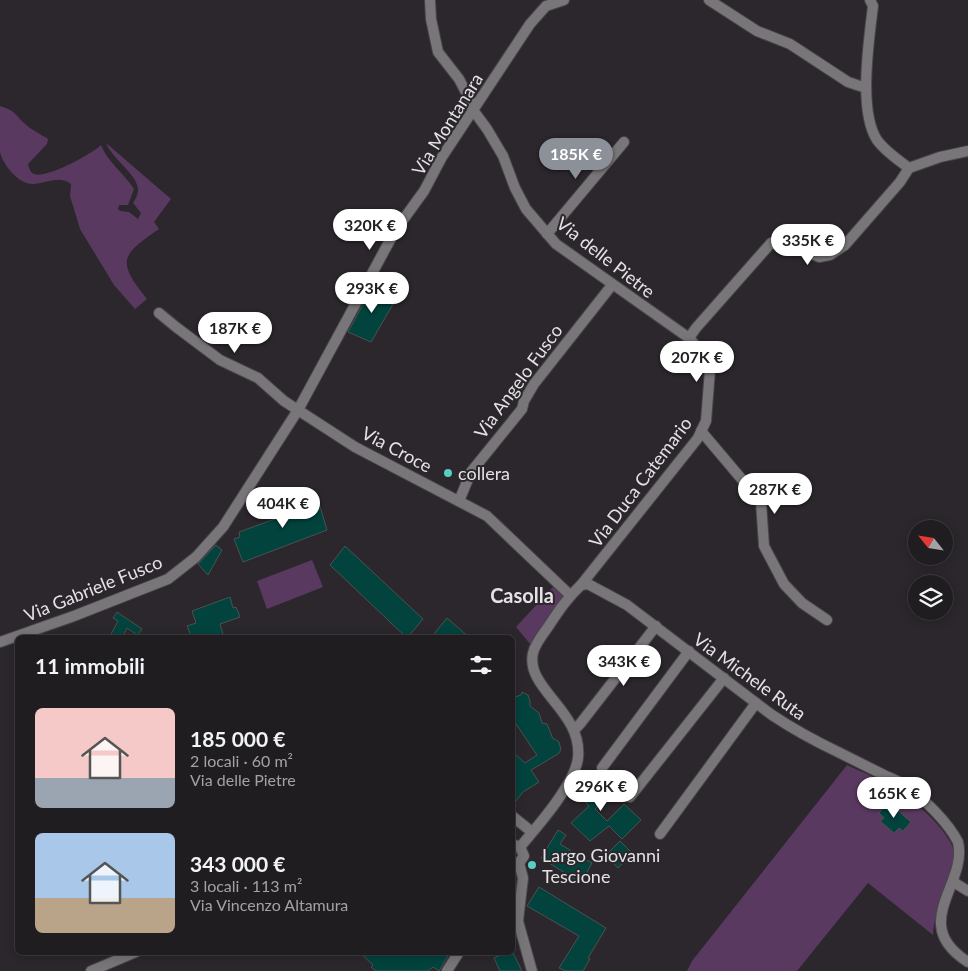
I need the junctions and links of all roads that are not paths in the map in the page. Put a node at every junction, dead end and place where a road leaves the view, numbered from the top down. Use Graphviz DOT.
graph roads {
  1 [pos="430,0"];
  2 [pos="564,0"];
  3 [pos="709,0"];
  4 [pos="870,0"];
  5 [pos="546,3"];
  6 [pos="866,88"];
  7 [pos="473,110"];
  8 [pos="624,142"];
  9 [pos="968,151"];
  10 [pos="909,168"];
  11 [pos="547,234"];
  12 [pos="612,285"];
  13 [pos="159,313"];
  14 [pos="689,338"];
  15 [pos="298,410"];
  16 [pos="701,431"];
  17 [pos="459,501"];
  18 [pos="580,585"];
  19 [pos="570,595"];
  20 [pos="827,620"];
  21 [pos="656,626"];
  22 [pos="20,635"];
  23 [pos="15,637"];
  24 [pos="0,642"];
  25 [pos="689,651"];
  26 [pos="724,678"];
  27 [pos="756,703"];
  28 [pos="574,730"];
  29 [pos="602,768"];
  30 [pos="630,797"];
  31 [pos="515,818"];
  32 [pos="532,832"];
  33 [pos="660,834"];
  34 [pos="516,845"];
  35 [pos="516,864"];
  36 [pos="955,883"];
  37 [pos="968,891"];
  38 [pos="129,955"];
  39 [pos="457,955"];
  40 [pos="968,962"];
  41 [pos="91,971"];
  42 [pos="446,971"];
  43 [pos="532,971"];
  1 -- 7 [label="street, Via delle Pietre"];
  2 -- 5 [label="street, Via Montanara"];
  3 -- 6 [label="street"];
  4 -- 6 [label="street"];
  5 -- 7 [label="street, Via Montanara"];
  6 -- 10 [label="street"];
  7 -- 11 [label="street, Via delle Pietre"];
  7 -- 15 [label="street, Via Montanara"];
  8 -- 11 [label="street"];
  9 -- 10 [label="street"];
  10 -- 14 [label="street"];
  11 -- 12 [label="street, Via delle Pietre"];
  12 -- 14 [label="street, Via delle Pietre"];
  12 -- 17 [label="street, Via Angelo Fusco"];
  13 -- 15 [label="street, Via Croce"];
  14 -- 16 [label="street, Via Duca Catemario"];
  15 -- 17 [label="street, Via Croce"];
  15 -- 22 [label="street, Via Gabriele Fusco"];
  16 -- 18 [label="street, Via Duca Catemario"];
  16 -- 20 [label="street"];
  17 -- 19 [label="street, Via Croce"];
  18 -- 19 [label="street, Via Duca Catemario"];
  18 -- 21 [label="street, Via Michele Ruta"];
  19 -- 28 [label="street, Via Duca Catemario"];
  21 -- 25 [label="street, Via Michele Ruta"];
  21 -- 28 [label="street"];
  23 -- 24 [label="street, Via Gabriele Fusco"];
  25 -- 26 [label="street, Via Michele Ruta"];
  25 -- 29 [label="street"];
  26 -- 27 [label="street, Via Michele Ruta"];
  26 -- 30 [label="street"];
  27 -- 33 [label="street"];
  27 -- 36 [label="street, Via Michele Ruta"];
  28 -- 32 [label="street"];
  31 -- 32 [label="street"];
  32 -- 34 [label="street"];
  34 -- 35 [label="street"];
  35 -- 43 [label="street"];
  36 -- 37 [label="street"];
  36 -- 40 [label="street, Via Michele Ruta"];
  38 -- 41 [label="street"];
  39 -- 42 [label="street"];
}
